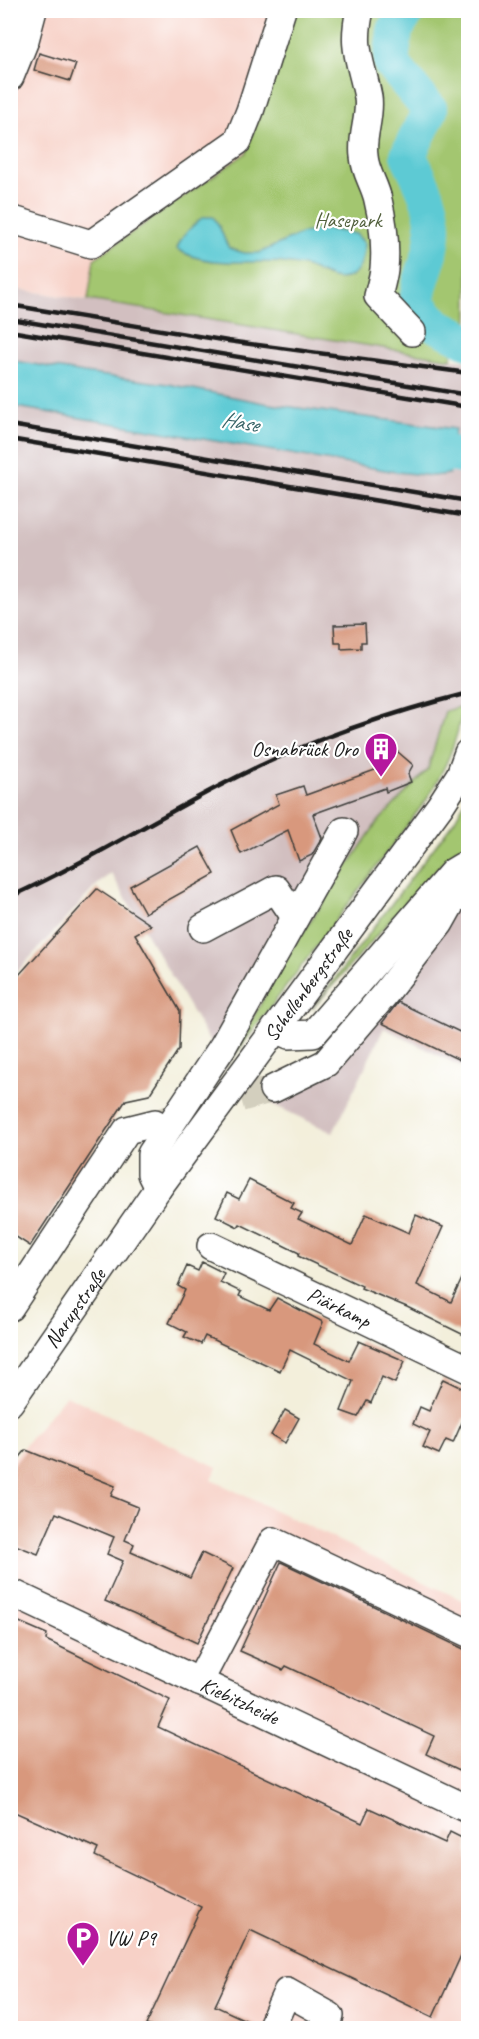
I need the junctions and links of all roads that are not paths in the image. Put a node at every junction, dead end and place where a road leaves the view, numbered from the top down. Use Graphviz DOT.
graph roads {
  1 [pos="33,10"];
  2 [pos="282,10"];
  3 [pos="360,10"];
  4 [pos="10,77"];
  5 [pos="10,219"];
  6 [pos="412,332"];
  7 [pos="468,753"];
  8 [pos="344,831"];
  9 [pos="468,864"];
  10 [pos="468,873"];
  11 [pos="295,917"];
  12 [pos="203,928"];
  13 [pos="275,1029"];
  14 [pos="273,1089"];
  15 [pos="155,1123"];
  16 [pos="158,1188"];
  17 [pos="140,1214"];
  18 [pos="211,1246"];
  19 [pos="10,1307"];
  20 [pos="468,1369"];
  21 [pos="10,1402"];
  22 [pos="10,1592"];
  23 [pos="468,1633"];
  24 [pos="199,1682"];
  25 [pos="468,1809"];
  26 [pos="271,2028"];
  27 [pos="324,2028"];
  1 -- 4 [label="street"];
  2 -- 5 [label="street"];
  3 -- 6 [label="street"];
  7 -- 13 [label="street, Schellenbergstraße"];
  8 -- 11 [label="street"];
  9 -- 13 [label="street"];
  10 -- 14 [label="street"];
  11 -- 12 [label="street"];
  11 -- 16 [label="street"];
  13 -- 16 [label="street, Schellenbergstraße"];
  15 -- 19 [label="street"];
  16 -- 17 [label="street, Schellenbergstraße"];
  17 -- 21 [label="street, Narupstraße"];
  18 -- 20 [label="street, Piärkamp"];
  22 -- 24 [label="street, Kiebitzheide"];
  23 -- 24 [label="street"];
  24 -- 25 [label="street, Kiebitzheide"];
  26 -- 27 [label="street"];
}
